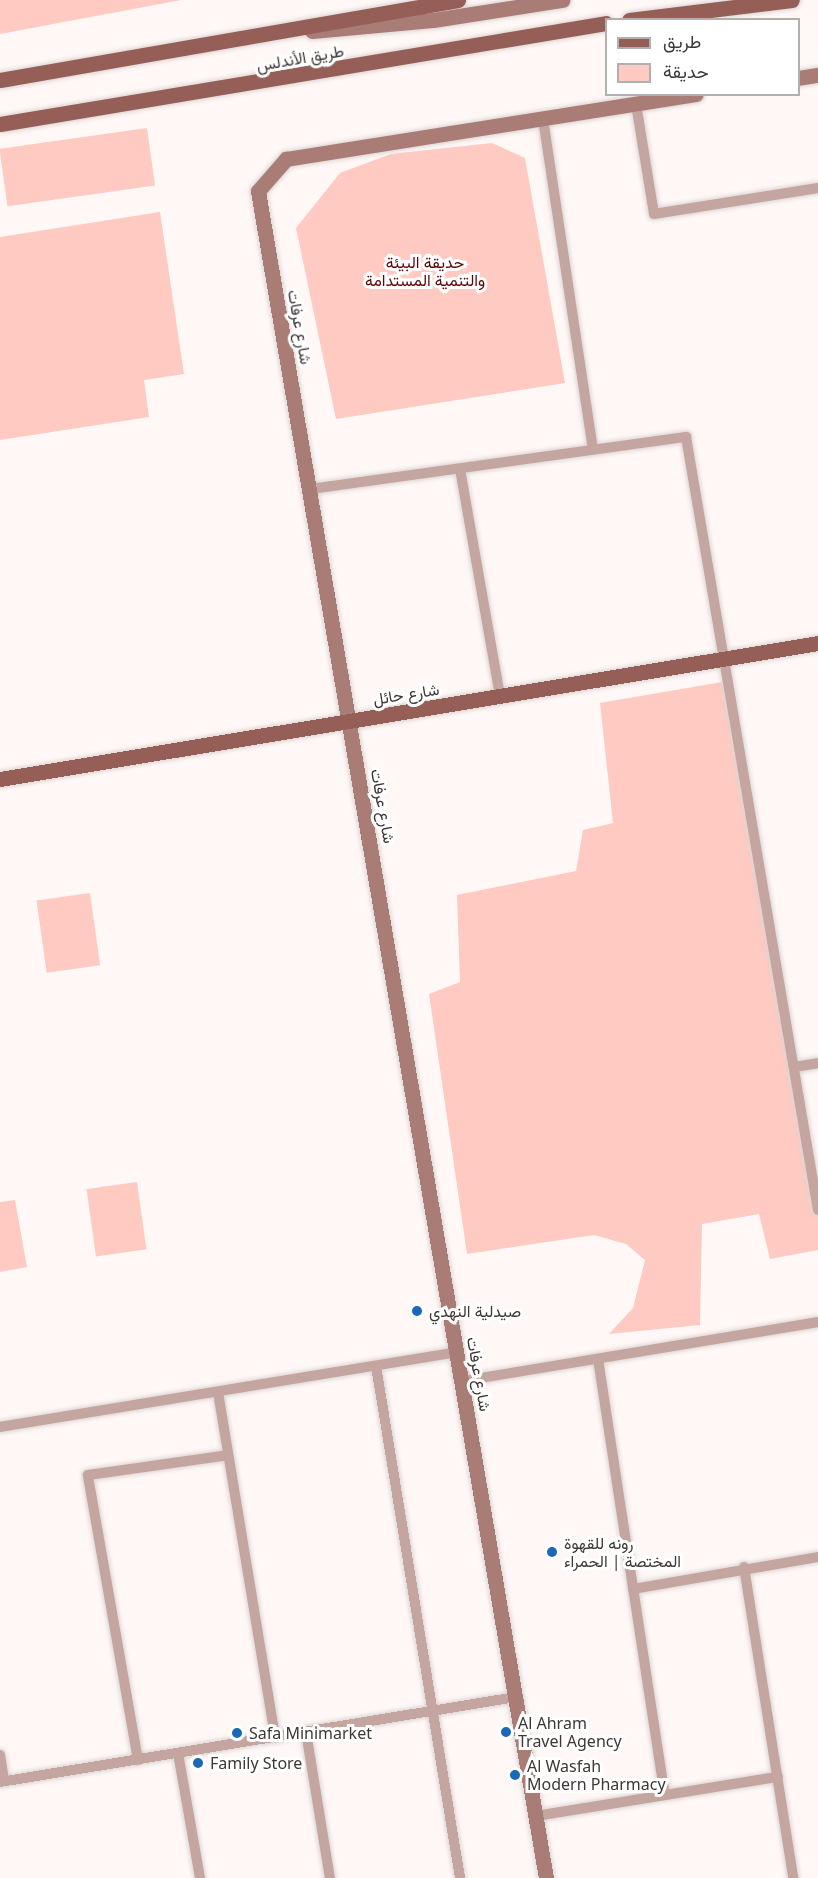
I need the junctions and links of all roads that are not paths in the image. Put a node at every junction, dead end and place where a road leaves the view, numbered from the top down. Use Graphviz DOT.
graph roads {
  1 [pos="458,0"];
  2 [pos="562,0"];
  3 [pos="792,0"];
  4 [pos="645,18"];
  5 [pos="605,23"];
  6 [pos="236,39"];
  7 [pos="818,75"];
  8 [pos="800,78"];
  9 [pos="0,80"];
  10 [pos="684,96"];
  11 [pos="636,104"];
  12 [pos="543,119"];
  13 [pos="0,124"];
  14 [pos="818,188"];
  15 [pos="593,449"];
  16 [pos="460,469"];
  17 [pos="310,489"];
  18 [pos="818,644"];
  19 [pos="727,660"];
  20 [pos="500,697"];
  21 [pos="351,721"];
  22 [pos="0,779"];
  23 [pos="818,1063"];
  24 [pos="794,1067"];
  25 [pos="818,1210"];
  26 [pos="818,1322"];
  27 [pos="457,1352"];
  28 [pos="598,1359"];
  29 [pos="376,1366"];
  30 [pos="462,1381"];
  31 [pos="218,1392"];
  32 [pos="0,1427"];
  33 [pos="228,1455"];
  34 [pos="818,1557"];
  35 [pos="744,1567"];
  36 [pos="633,1589"];
  37 [pos="516,1697"];
  38 [pos="430,1711"];
  39 [pos="306,1732"];
  40 [pos="275,1737"];
  41 [pos="178,1753"];
  42 [pos="0,1755"];
  43 [pos="138,1760"];
  44 [pos="777,1778"];
  45 [pos="2,1782"];
  46 [pos="665,1795"];
  47 [pos="536,1816"];
  48 [pos="200,1878"];
  49 [pos="330,1878"];
  50 [pos="460,1878"];
  51 [pos="546,1878"];
  52 [pos="794,1878"];
  1 -- 6 [label="main road, طريق الأندلس"];
  2 -- 6 [label="street"];
  3 -- 4 [label="main road"];
  5 -- 13 [label="main road, طريق الأندلس"];
  6 -- 9 [label="main road, طريق الأندلس"];
  7 -- 8 [label="street"];
  10 -- 11 [label="street, شارع عرفات"];
  11 -- 12 [label="street, شارع عرفات"];
  11 -- 14 [label="street"];
  12 -- 15 [label="street"];
  12 -- 17 [label="street, شارع عرفات"];
  15 -- 16 [label="street"];
  15 -- 19 [label="street"];
  16 -- 17 [label="street"];
  16 -- 20 [label="street"];
  17 -- 21 [label="street, شارع عرفات"];
  18 -- 19 [label="main road, شارع حائل"];
  19 -- 20 [label="main road, شارع حائل"];
  19 -- 24 [label="street"];
  20 -- 21 [label="main road, شارع حائل"];
  21 -- 22 [label="main road, شارع حائل"];
  21 -- 27 [label="street, شارع عرفات"];
  23 -- 24 [label="street"];
  24 -- 25 [label="street"];
  26 -- 28 [label="street"];
  27 -- 29 [label="street"];
  27 -- 30 [label="street, شارع عرفات"];
  28 -- 30 [label="street"];
  28 -- 36 [label="street"];
  29 -- 31 [label="street"];
  29 -- 38 [label="street"];
  30 -- 37 [label="street, شارع عرفات"];
  31 -- 32 [label="street"];
  31 -- 33 [label="street"];
  33 -- 40 [label="street"];
  33 -- 43 [label="street"];
  34 -- 35 [label="street"];
  35 -- 36 [label="street"];
  35 -- 44 [label="street"];
  36 -- 46 [label="street"];
  37 -- 38 [label="street"];
  37 -- 47 [label="street, شارع عرفات"];
  38 -- 39 [label="street"];
  38 -- 50 [label="street"];
  39 -- 40 [label="street"];
  39 -- 49 [label="street"];
  40 -- 41 [label="street"];
  41 -- 43 [label="street"];
  41 -- 48 [label="street"];
  42 -- 45 [label="street"];
  43 -- 45 [label="street"];
  44 -- 46 [label="street"];
  44 -- 52 [label="street"];
  46 -- 47 [label="street"];
  47 -- 51 [label="street, شارع عرفات"];
}
